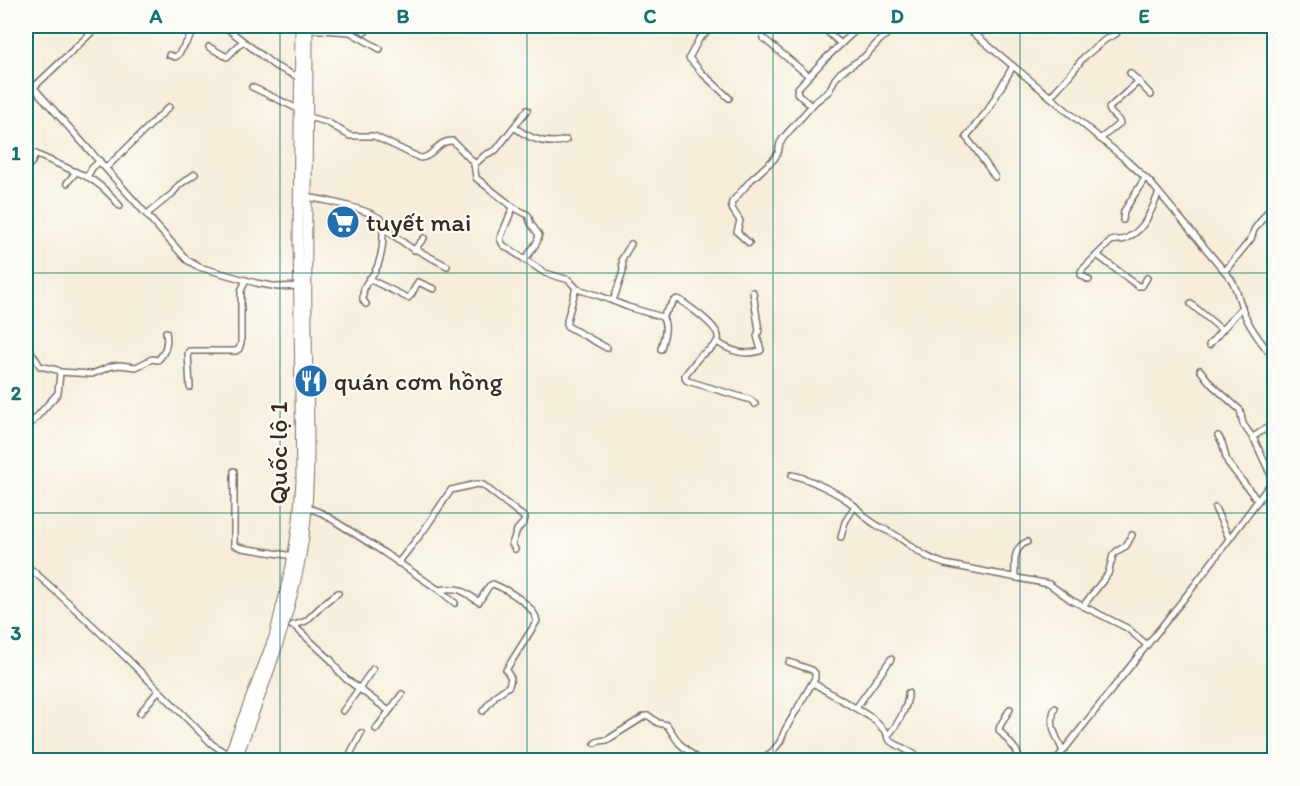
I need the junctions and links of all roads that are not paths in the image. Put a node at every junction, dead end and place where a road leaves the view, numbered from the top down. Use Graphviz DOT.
graph roads {
  1 [pos="101,26"];
  2 [pos="198,26"];
  3 [pos="224,26"];
  4 [pos="305,26"];
  5 [pos="356,26"];
  6 [pos="370,26"];
  7 [pos="711,26"];
  8 [pos="821,26"];
  9 [pos="860,26"];
  10 [pos="903,26"];
  11 [pos="965,26"];
  12 [pos="1121,26"];
  13 [pos="764,38"];
  14 [pos="243,41"];
  15 [pos="841,44"];
  16 [pos="209,47"];
  17 [pos="380,48"];
  18 [pos="170,56"];
  19 [pos="1013,66"];
  20 [pos="1130,73"];
  21 [pos="809,76"];
  22 [pos="300,78"];
  23 [pos="26,79"];
  24 [pos="1139,81"];
  25 [pos="252,87"];
  26 [pos="33,88"];
  27 [pos="1151,95"];
  28 [pos="1050,97"];
  29 [pos="729,98"];
  30 [pos="811,106"];
  31 [pos="169,107"];
  32 [pos="527,110"];
  33 [pos="304,113"];
  34 [pos="514,127"];
  35 [pos="1100,139"];
  36 [pos="566,140"];
  37 [pos="26,150"];
  38 [pos="36,154"];
  39 [pos="96,165"];
  40 [pos="474,165"];
  41 [pos="26,168"];
  42 [pos="106,168"];
  43 [pos="76,172"];
  44 [pos="195,174"];
  45 [pos="87,177"];
  46 [pos="995,177"];
  47 [pos="1145,178"];
  48 [pos="67,183"];
  49 [pos="1159,193"];
  50 [pos="307,197"];
  51 [pos="1275,203"];
  52 [pos="120,206"];
  53 [pos="513,207"];
  54 [pos="147,214"];
  55 [pos="1123,220"];
  56 [pos="383,228"];
  57 [pos="424,238"];
  58 [pos="749,243"];
  59 [pos="631,244"];
  60 [pos="416,249"];
  61 [pos="1097,255"];
  62 [pos="525,260"];
  63 [pos="447,266"];
  64 [pos="1225,271"];
  65 [pos="1147,278"];
  66 [pos="369,279"];
  67 [pos="246,280"];
  68 [pos="1089,280"];
  69 [pos="302,286"];
  70 [pos="576,288"];
  71 [pos="434,289"];
  72 [pos="753,292"];
  73 [pos="613,301"];
  74 [pos="366,304"];
  75 [pos="1191,304"];
  76 [pos="1242,307"];
  77 [pos="662,317"];
  78 [pos="1222,330"];
  79 [pos="166,332"];
  80 [pos="717,342"];
  81 [pos="1209,345"];
  82 [pos="607,348"];
  83 [pos="26,349"];
  84 [pos="661,349"];
  85 [pos="1275,359"];
  86 [pos="1200,370"];
  87 [pos="60,372"];
  88 [pos="190,387"];
  89 [pos="754,404"];
  90 [pos="1275,423"];
  91 [pos="26,429"];
  92 [pos="1218,436"];
  93 [pos="1253,437"];
  94 [pos="234,471"];
  95 [pos="792,475"];
  96 [pos="1274,480"];
  97 [pos="1258,501"];
  98 [pos="306,507"];
  99 [pos="1215,508"];
  100 [pos="852,510"];
  101 [pos="1132,535"];
  102 [pos="841,537"];
  103 [pos="1229,538"];
  104 [pos="1027,542"];
  105 [pos="515,549"];
  106 [pos="293,556"];
  107 [pos="398,563"];
  108 [pos="26,565"];
  109 [pos="1015,578"];
  110 [pos="439,590"];
  111 [pos="338,593"];
  112 [pos="455,603"];
  113 [pos="1083,606"];
  114 [pos="288,626"];
  115 [pos="1145,647"];
  116 [pos="891,659"];
  117 [pos="789,662"];
  118 [pos="373,669"];
  119 [pos="813,683"];
  120 [pos="359,688"];
  121 [pos="158,691"];
  122 [pos="908,693"];
  123 [pos="402,694"];
  124 [pos="856,708"];
  125 [pos="1055,708"];
  126 [pos="1010,710"];
  127 [pos="343,711"];
  128 [pos="389,711"];
  129 [pos="483,711"];
  130 [pos="140,713"];
  131 [pos="376,729"];
  132 [pos="361,733"];
  133 [pos="887,736"];
  134 [pos="595,743"];
  135 [pos="1063,751"];
  136 [pos="233,759"];
  137 [pos="347,760"];
  138 [pos="698,760"];
  139 [pos="760,760"];
  140 [pos="925,760"];
  141 [pos="1020,760"];
  142 [pos="1056,760"];
  1 -- 26 [label="street"];
  2 -- 18 [label="street"];
  3 -- 14 [label="street"];
  4 -- 17 [label="street"];
  4 -- 22 [label="highway, Quốc lộ 1"];
  4 -- 33 [label="highway, Quốc lộ 1"];
  5 -- 6 [label="street"];
  7 -- 29 [label="street"];
  8 -- 15 [label="street"];
  9 -- 15 [label="street"];
  10 -- 30 [label="street"];
  11 -- 19 [label="street"];
  12 -- 28 [label="street"];
  13 -- 21 [label="street"];
  14 -- 16 [label="street"];
  14 -- 22 [label="street"];
  15 -- 21 [label="street"];
  19 -- 28 [label="street"];
  19 -- 46 [label="street"];
  20 -- 24 [label="street"];
  21 -- 30 [label="street"];
  22 -- 33 [label="highway, Quốc lộ 1"];
  23 -- 26 [label="street"];
  24 -- 27 [label="street"];
  24 -- 35 [label="street"];
  25 -- 33 [label="street"];
  26 -- 39 [label="street"];
  28 -- 35 [label="street"];
  30 -- 58 [label="street"];
  31 -- 42 [label="street"];
  32 -- 34 [label="street"];
  33 -- 40 [label="street"];
  33 -- 50 [label="highway, Quốc lộ 1"];
  33 -- 69 [label="highway, Quốc lộ 1"];
  34 -- 36 [label="street"];
  34 -- 40 [label="street"];
  35 -- 47 [label="street"];
  37 -- 38 [label="street"];
  38 -- 41 [label="street"];
  38 -- 43 [label="street"];
  39 -- 42 [label="street"];
  39 -- 45 [label="street"];
  40 -- 53 [label="street"];
  42 -- 54 [label="street"];
  43 -- 45 [label="street"];
  43 -- 48 [label="street"];
  44 -- 54 [label="street"];
  45 -- 52 [label="street"];
  47 -- 49 [label="street"];
  47 -- 55 [label="street"];
  49 -- 61 [label="street"];
  49 -- 64 [label="street"];
  50 -- 56 [label="street"];
  50 -- 69 [label="highway, Quốc lộ 1"];
  51 -- 64 [label="street"];
  53 -- 62 [label="street"];
  53 -- 62 [label="street"];
  54 -- 67 [label="street"];
  56 -- 60 [label="street"];
  56 -- 66 [label="street"];
  57 -- 60 [label="street"];
  59 -- 73 [label="street"];
  60 -- 63 [label="street"];
  61 -- 65 [label="street"];
  61 -- 68 [label="street"];
  62 -- 70 [label="street"];
  64 -- 76 [label="street"];
  66 -- 71 [label="street"];
  66 -- 74 [label="street"];
  67 -- 69 [label="street"];
  67 -- 88 [label="street"];
  69 -- 98 [label="highway, Quốc lộ 1"];
  69 -- 106 [label="highway, Quốc lộ 1"];
  70 -- 73 [label="street"];
  70 -- 82 [label="street"];
  72 -- 80 [label="street"];
  73 -- 77 [label="street"];
  75 -- 78 [label="street"];
  76 -- 78 [label="street"];
  76 -- 85 [label="street"];
  77 -- 80 [label="street"];
  77 -- 84 [label="street"];
  78 -- 81 [label="street"];
  79 -- 87 [label="street"];
  80 -- 89 [label="street"];
  83 -- 87 [label="street"];
  86 -- 93 [label="street"];
  87 -- 91 [label="street"];
  90 -- 93 [label="street"];
  92 -- 97 [label="street"];
  93 -- 96 [label="street"];
  94 -- 106 [label="street"];
  95 -- 100 [label="street"];
  96 -- 97 [label="street"];
  97 -- 103 [label="street"];
  98 -- 107 [label="street"];
  98 -- 114 [label="highway, Quốc lộ 1"];
  99 -- 103 [label="street"];
  100 -- 102 [label="street"];
  100 -- 109 [label="street"];
  101 -- 113 [label="street"];
  103 -- 115 [label="street"];
  104 -- 109 [label="street"];
  105 -- 107 [label="street"];
  106 -- 136 [label="highway, Quốc lộ 1"];
  107 -- 110 [label="street"];
  108 -- 121 [label="street"];
  109 -- 113 [label="street"];
  110 -- 112 [label="street"];
  110 -- 129 [label="street"];
  111 -- 114 [label="street"];
  113 -- 115 [label="street"];
  114 -- 120 [label="street"];
  114 -- 136 [label="highway, Quốc lộ 1"];
  115 -- 135 [label="street"];
  116 -- 124 [label="street"];
  117 -- 119 [label="street"];
  118 -- 120 [label="street"];
  119 -- 124 [label="street"];
  119 -- 139 [label="street"];
  120 -- 127 [label="street"];
  120 -- 128 [label="street"];
  121 -- 130 [label="street"];
  121 -- 136 [label="street"];
  122 -- 133 [label="street"];
  123 -- 128 [label="street"];
  124 -- 133 [label="street"];
  125 -- 135 [label="street"];
  126 -- 141 [label="street"];
  128 -- 131 [label="street"];
  132 -- 137 [label="street"];
  133 -- 140 [label="street"];
  134 -- 138 [label="street"];
  135 -- 142 [label="street"];
}
